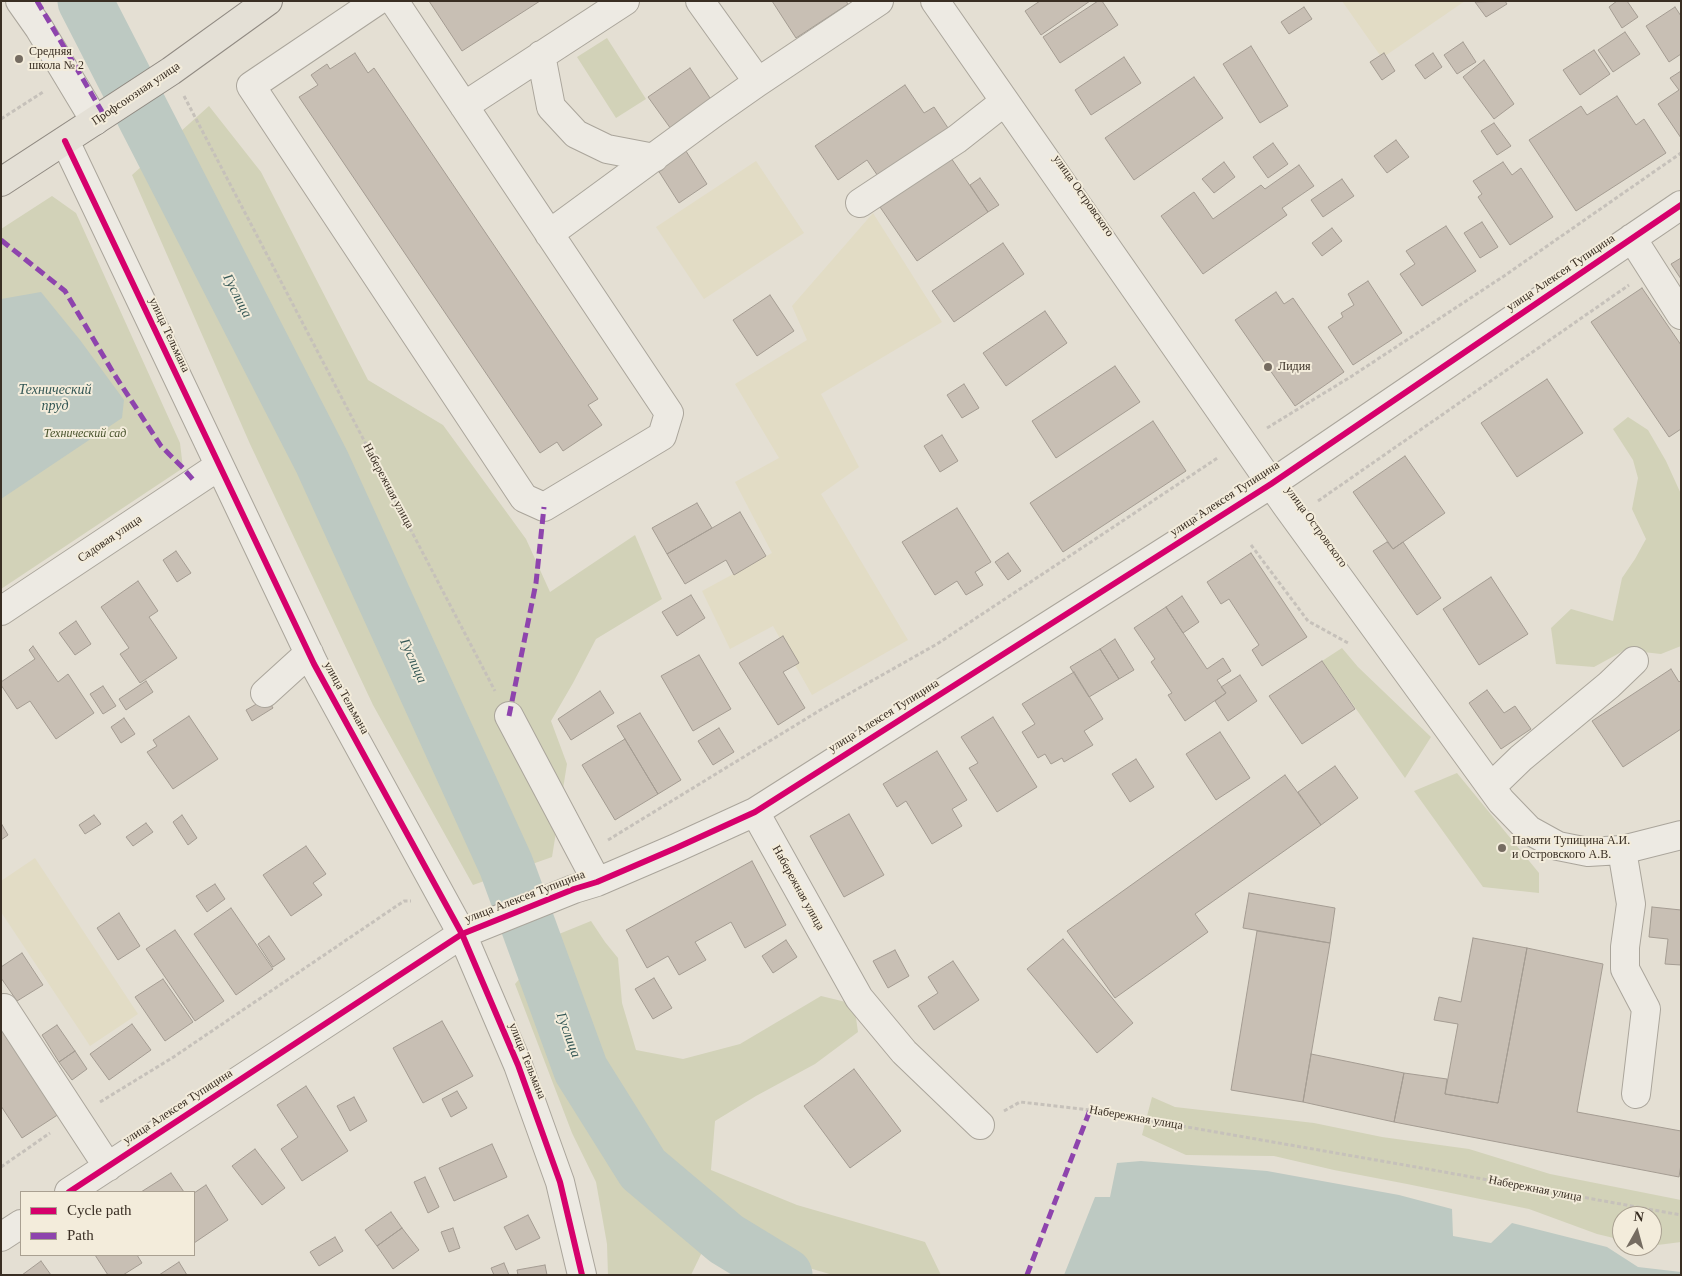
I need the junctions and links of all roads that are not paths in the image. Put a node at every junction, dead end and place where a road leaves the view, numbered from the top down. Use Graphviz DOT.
graph roads {
  1 [pos="20,1"];
  2 [pos="268,1"];
  3 [pos="377,1"];
  4 [pos="394,1"];
  5 [pos="625,1"];
  6 [pos="700,1"];
  7 [pos="879,1"];
  8 [pos="935,1"];
  9 [pos="541,55"];
  10 [pos="758,82"];
  11 [pos="1004,102"];
  12 [pos="464,106"];
  13 [pos="100,118"];
  14 [pos="64,141"];
  15 [pos="654,158"];
  16 [pos="1,182"];
  17 [pos="860,203"];
  18 [pos="1681,205"];
  19 [pos="549,234"];
  20 [pos="1632,238"];
  21 [pos="1681,315"];
  22 [pos="219,466"];
  23 [pos="1271,484"];
  24 [pos="1,611"];
  25 [pos="309,653"];
  26 [pos="1634,661"];
  27 [pos="265,692"];
  28 [pos="509,716"];
  29 [pos="1491,787"];
  30 [pos="755,812"];
  31 [pos="1681,835"];
  32 [pos="1622,850"];
  33 [pos="586,886"];
  34 [pos="462,934"];
  35 [pos="4,1008"];
  36 [pos="1636,1094"];
  37 [pos="980,1125"];
  38 [pos="108,1167"];
  39 [pos="71,1191"];
  40 [pos="20,1225"];
  41 [pos="1,1237"];
  42 [pos="582,1275"];
  1 -- 13 [label="street"];
  2 -- 13 [label="main road, Профсоюзная улица"];
  3 -- 19 [label="street"];
  4 -- 12 [label="street"];
  5 -- 9 [label="street"];
  6 -- 10 [label="street"];
  7 -- 10 [label="street"];
  8 -- 11 [label="street, улица Островского"];
  9 -- 12 [label="street"];
  9 -- 15 [label="street"];
  10 -- 15 [label="street"];
  11 -- 17 [label="street"];
  11 -- 23 [label="street, улица Островского"];
  12 -- 19 [label="street"];
  13 -- 14 [label="main road, Профсоюзная улица"];
  14 -- 16 [label="main road, Профсоюзная улица"];
  14 -- 22 [label="street, улица Тельмана"];
  15 -- 19 [label="street"];
  18 -- 20 [label="street, улица Алексея Тупицина"];
  20 -- 21 [label="street"];
  20 -- 23 [label="street, улица Алексея Тупицина"];
  22 -- 24 [label="street, Садовая улица"];
  22 -- 25 [label="street, улица Тельмана"];
  23 -- 29 [label="street, улица Островского"];
  23 -- 30 [label="street, улица Алексея Тупицина"];
  25 -- 27 [label="street"];
  25 -- 34 [label="street, улица Тельмана"];
  26 -- 29 [label="street"];
  28 -- 33 [label="street"];
  29 -- 32 [label="street, улица Островского"];
  30 -- 33 [label="street, улица Алексея Тупицина"];
  30 -- 37 [label="street, Набережная улица"];
  31 -- 32 [label="street, улица Островского"];
  32 -- 36 [label="street"];
  33 -- 34 [label="street, улица Алексея Тупицина"];
  34 -- 38 [label="street, улица Алексея Тупицина"];
  34 -- 42 [label="street, улица Тельмана"];
  35 -- 38 [label="street"];
  38 -- 39 [label="street, улица Алексея Тупицина"];
  40 -- 41 [label="street"];
}
